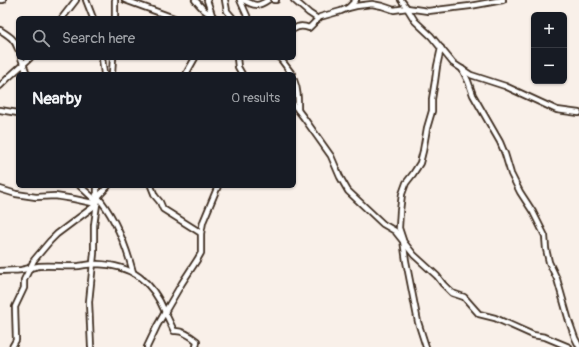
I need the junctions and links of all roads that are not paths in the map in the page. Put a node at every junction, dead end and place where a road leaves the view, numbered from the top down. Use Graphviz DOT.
graph roads {
  1 [pos="0,0"];
  2 [pos="3,0"];
  3 [pos="76,0"];
  4 [pos="86,0"];
  5 [pos="116,0"];
  6 [pos="125,0"];
  7 [pos="195,0"];
  8 [pos="207,0"];
  9 [pos="225,0"];
  10 [pos="240,0"];
  11 [pos="244,0"];
  12 [pos="268,0"];
  13 [pos="294,0"];
  14 [pos="356,0"];
  15 [pos="400,0"];
  16 [pos="503,0"];
  17 [pos="348,8"];
  18 [pos="407,8"];
  19 [pos="64,16"];
  20 [pos="91,16"];
  21 [pos="115,16"];
  22 [pos="169,16"];
  23 [pos="212,16"];
  24 [pos="213,16"];
  25 [pos="231,16"];
  26 [pos="247,16"];
  27 [pos="318,19"];
  28 [pos="296,28"];
  29 [pos="0,30"];
  30 [pos="16,43"];
  31 [pos="441,48"];
  32 [pos="22,60"];
  33 [pos="28,60"];
  34 [pos="102,60"];
  35 [pos="113,60"];
  36 [pos="194,60"];
  37 [pos="237,60"];
  38 [pos="282,60"];
  39 [pos="24,64"];
  40 [pos="462,69"];
  41 [pos="26,72"];
  42 [pos="104,72"];
  43 [pos="112,72"];
  44 [pos="187,72"];
  45 [pos="241,72"];
  46 [pos="290,72"];
  47 [pos="296,84"];
  48 [pos="0,86"];
  49 [pos="296,108"];
  50 [pos="0,110"];
  51 [pos="298,110"];
  52 [pos="16,113"];
  53 [pos="579,113"];
  54 [pos="82,188"];
  55 [pos="96,188"];
  56 [pos="106,188"];
  57 [pos="152,188"];
  58 [pos="217,188"];
  59 [pos="0,189"];
  60 [pos="97,196"];
  61 [pos="97,204"];
  62 [pos="201,233"];
  63 [pos="403,240"];
  64 [pos="93,264"];
  65 [pos="30,268"];
  66 [pos="0,271"];
  67 [pos="133,272"];
  68 [pos="166,312"];
  69 [pos="579,346"];
  70 [pos="12,347"];
  71 [pos="91,347"];
  72 [pos="147,347"];
  73 [pos="196,347"];
  74 [pos="426,347"];
  75 [pos="569,347"];
  1 -- 2 [label="street"];
  3 -- 19 [label="street"];
  4 -- 20 [label="street"];
  5 -- 21 [label="street"];
  6 -- 22 [label="street"];
  7 -- 23 [label="street"];
  8 -- 24 [label="street"];
  9 -- 25 [label="street"];
  10 -- 26 [label="street"];
  11 -- 12 [label="street"];
  13 -- 27 [label="street"];
  14 -- 17 [label="street"];
  15 -- 18 [label="street"];
  16 -- 18 [label="street"];
  17 -- 18 [label="street"];
  17 -- 27 [label="street"];
  18 -- 31 [label="street"];
  27 -- 28 [label="street"];
  29 -- 30 [label="street"];
  31 -- 40 [label="street"];
  31 -- 63 [label="street"];
  32 -- 39 [label="street"];
  33 -- 39 [label="street"];
  34 -- 42 [label="street"];
  35 -- 43 [label="street"];
  36 -- 44 [label="street"];
  37 -- 45 [label="street"];
  38 -- 46 [label="street"];
  39 -- 41 [label="street"];
  39 -- 48 [label="street"];
  40 -- 53 [label="street"];
  40 -- 69 [label="street"];
  47 -- 51 [label="street"];
  49 -- 51 [label="street"];
  50 -- 52 [label="street"];
  51 -- 63 [label="street"];
  54 -- 61 [label="street"];
  55 -- 60 [label="street"];
  56 -- 60 [label="street"];
  57 -- 62 [label="street"];
  58 -- 62 [label="street"];
  59 -- 61 [label="street"];
  60 -- 61 [label="street"];
  60 -- 67 [label="street"];
  61 -- 64 [label="street"];
  61 -- 65 [label="street"];
  62 -- 68 [label="street"];
  63 -- 74 [label="street"];
  63 -- 75 [label="street"];
  64 -- 65 [label="street"];
  64 -- 67 [label="street"];
  64 -- 71 [label="street"];
  65 -- 66 [label="street"];
  65 -- 70 [label="street"];
  67 -- 68 [label="street"];
  68 -- 72 [label="street"];
  68 -- 73 [label="street"];
}
